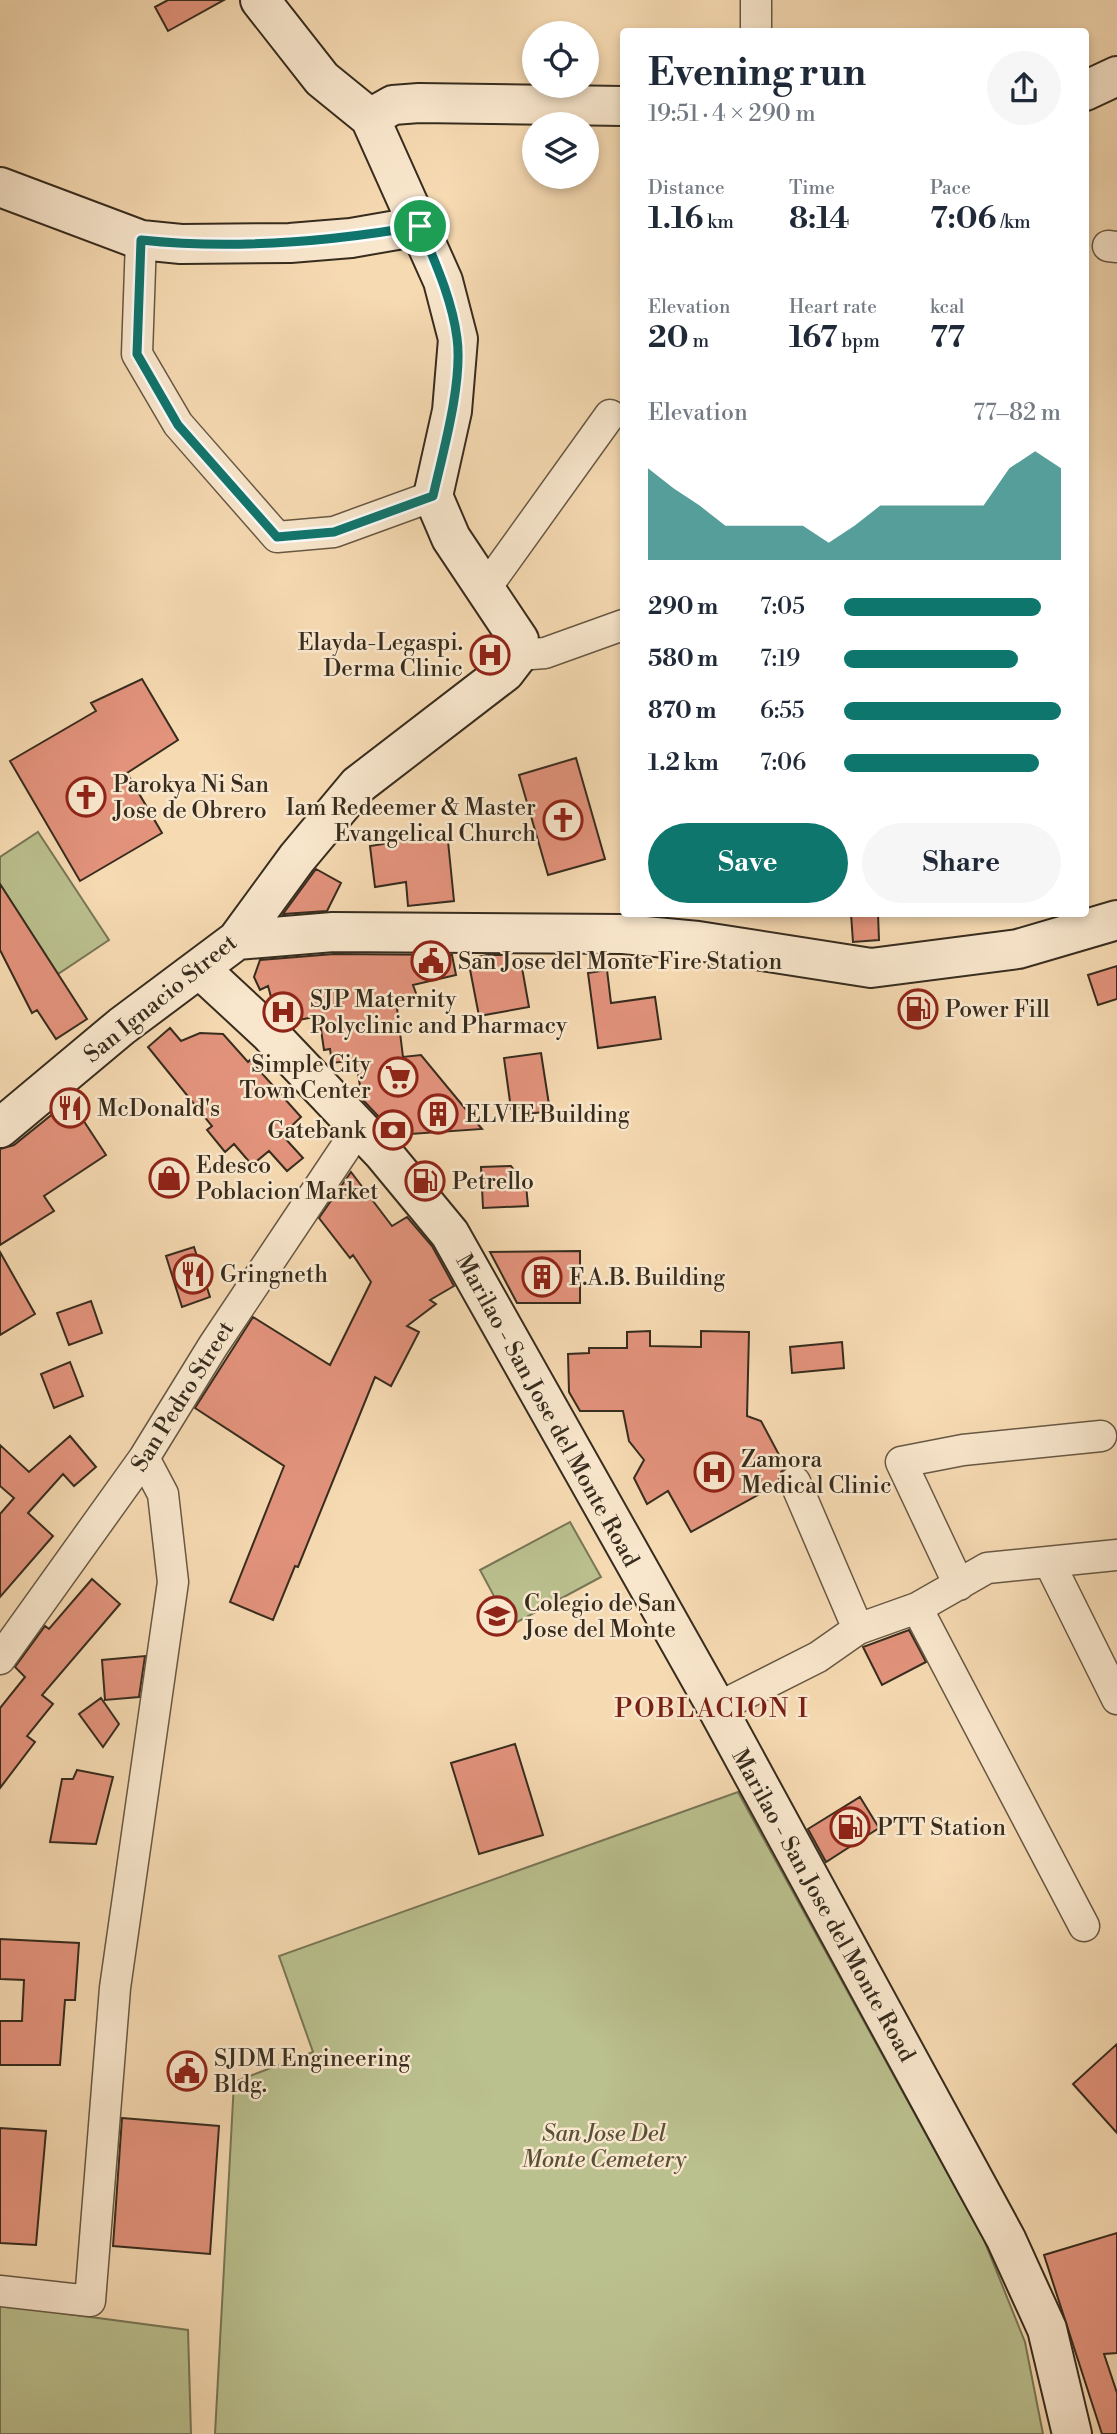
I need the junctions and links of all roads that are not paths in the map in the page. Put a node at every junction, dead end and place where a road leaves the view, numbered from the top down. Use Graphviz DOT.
graph roads {
  1 [pos="260,0"];
  2 [pos="756,0"];
  3 [pos="756,28"];
  4 [pos="1117,76"];
  5 [pos="1089,89"];
  6 [pos="620,106"];
  7 [pos="370,118"];
  8 [pos="0,187"];
  9 [pos="420,226"];
  10 [pos="141,240"];
  11 [pos="610,415"];
  12 [pos="433,496"];
  13 [pos="485,589"];
  14 [pos="620,626"];
  15 [pos="518,655"];
  16 [pos="1117,920"];
  17 [pos="237,940"];
  18 [pos="200,969"];
  19 [pos="4,1115"];
  20 [pos="358,1129"];
  21 [pos="1101,1436"];
  22 [pos="144,1458"];
  23 [pos="795,1482"];
  24 [pos="1117,1555"];
  25 [pos="1049,1562"];
  26 [pos="959,1585"];
  27 [pos="918,1608"];
  28 [pos="858,1629"];
  29 [pos="0,1659"];
  30 [pos="1117,1699"];
  31 [pos="717,1708"];
  32 [pos="1084,1926"];
  33 [pos="0,2291"];
  34 [pos="1072,2434"];
  1 -- 7 [label="street"];
  2 -- 3 [label="street"];
  4 -- 5 [label="street"];
  6 -- 7 [label="street"];
  7 -- 9 [label="street"];
  8 -- 10 [label="street"];
  9 -- 10 [label="street"];
  9 -- 12 [label="street"];
  10 -- 12 [label="street"];
  11 -- 13 [label="street"];
  12 -- 13 [label="street"];
  13 -- 15 [label="street"];
  14 -- 15 [label="street"];
  15 -- 17 [label="street, San Ignacio Street"];
  16 -- 17 [label="street"];
  17 -- 18 [label="street, San Ignacio Street"];
  18 -- 19 [label="street, San Ignacio Street"];
  18 -- 20 [label="street, Marilao - San Jose del Monte Road"];
  20 -- 22 [label="street, San Pedro Street"];
  20 -- 31 [label="street, Marilao - San Jose del Monte Road"];
  21 -- 26 [label="street"];
  22 -- 29 [label="street, San Pedro Street"];
  22 -- 33 [label="street"];
  23 -- 28 [label="street"];
  24 -- 25 [label="street"];
  25 -- 26 [label="street"];
  25 -- 30 [label="street"];
  26 -- 27 [label="street"];
  27 -- 28 [label="street"];
  27 -- 32 [label="street"];
  28 -- 31 [label="street"];
  31 -- 34 [label="street, Marilao - San Jose del Monte Road"];
}
